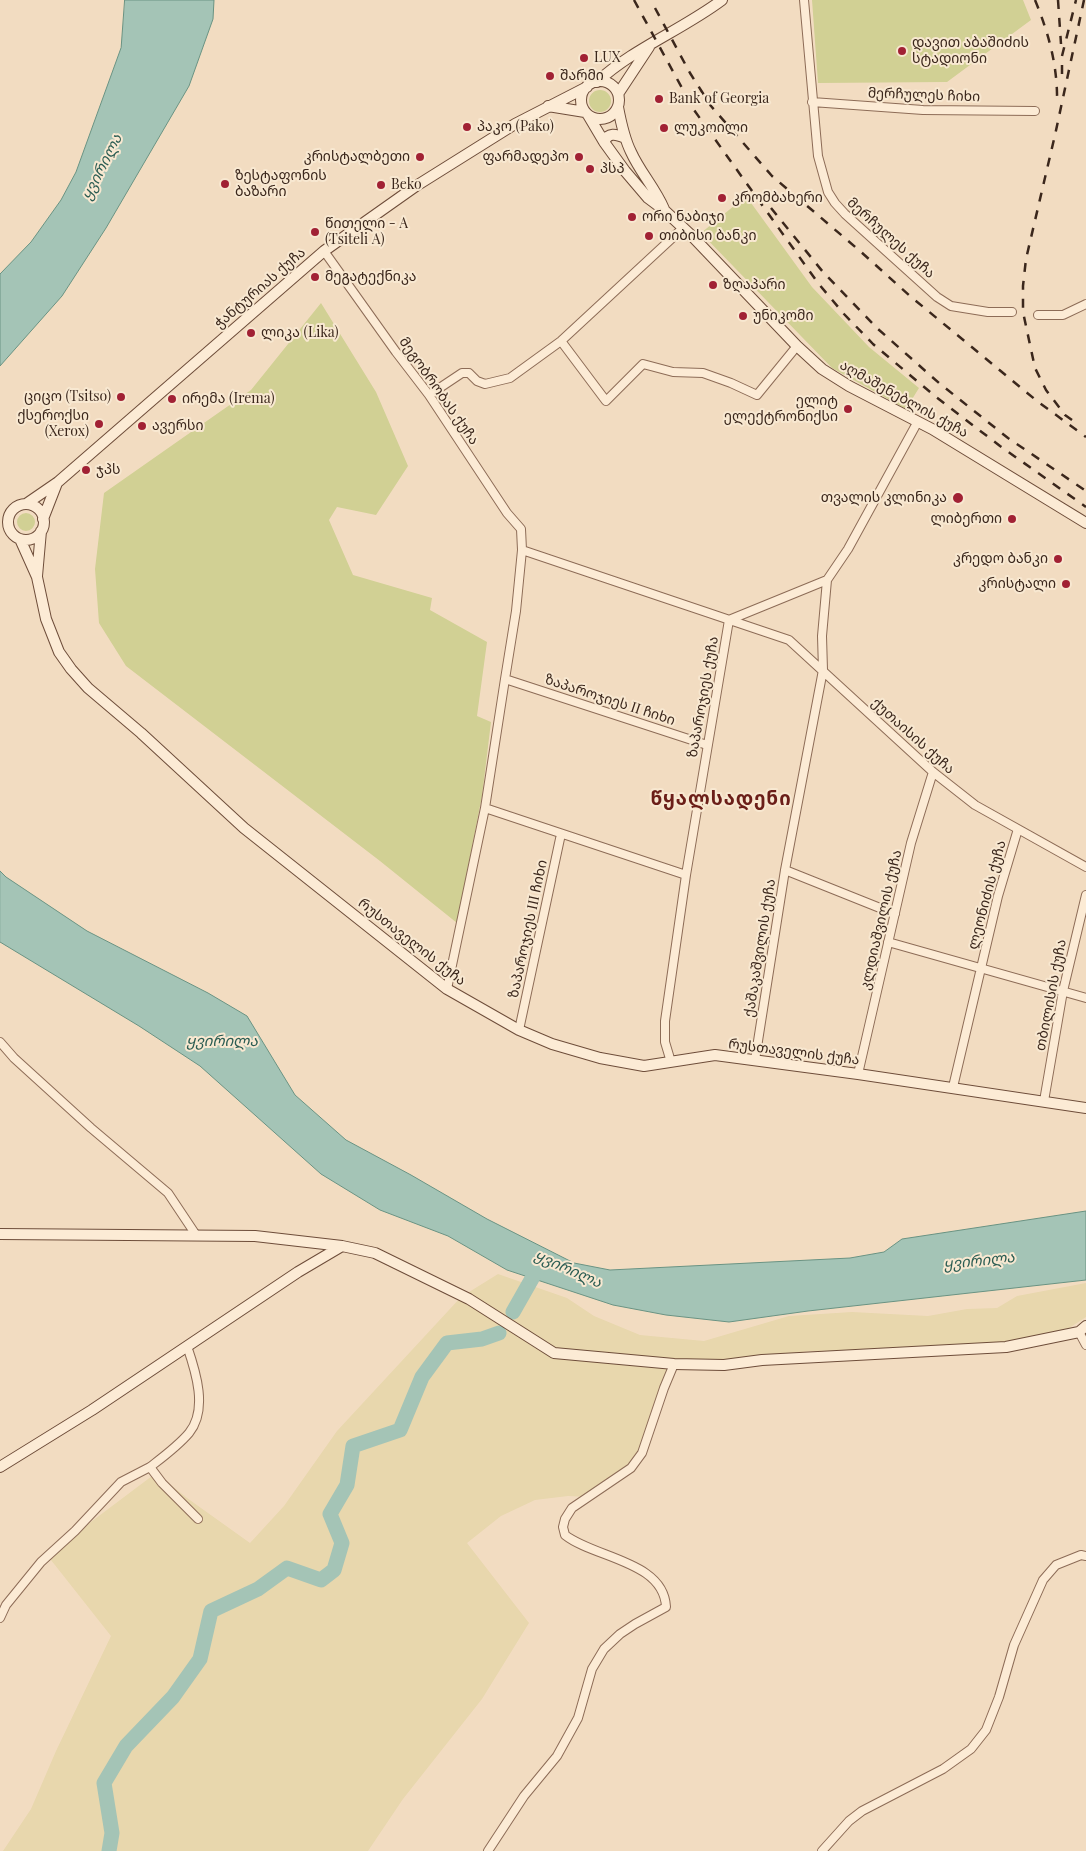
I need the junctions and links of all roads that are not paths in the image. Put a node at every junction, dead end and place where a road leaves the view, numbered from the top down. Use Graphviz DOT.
graph roads {
  1 [pos="722,0"];
  2 [pos="804,0"];
  3 [pos="651,44"];
  4 [pos="597,82"];
  5 [pos="587,87"];
  6 [pos="618,94"];
  7 [pos="812,102"];
  8 [pos="548,106"];
  9 [pos="618,108"];
  10 [pos="1035,111"];
  11 [pos="587,114"];
  12 [pos="625,138"];
  13 [pos="604,142"];
  14 [pos="664,210"];
  15 [pos="683,228"];
  16 [pos="324,251"];
  17 [pos="1086,304"];
  18 [pos="1012,312"];
  19 [pos="1038,315"];
  20 [pos="561,342"];
  21 [pos="798,346"];
  22 [pos="429,395"];
  23 [pos="917,423"];
  24 [pos="58,482"];
  25 [pos="26,504"];
  26 [pos="11,512"];
  27 [pos="0,517"];
  28 [pos="43,518"];
  29 [pos="1086,523"];
  30 [pos="41,530"];
  31 [pos="0,532"];
  32 [pos="12,532"];
  33 [pos="20,539"];
  34 [pos="522,550"];
  35 [pos="36,577"];
  36 [pos="827,580"];
  37 [pos="729,620"];
  38 [pos="823,670"];
  39 [pos="506,679"];
  40 [pos="707,744"];
  41 [pos="933,772"];
  42 [pos="485,808"];
  43 [pos="1018,829"];
  44 [pos="561,834"];
  45 [pos="1086,866"];
  46 [pos="785,870"];
  47 [pos="686,875"];
  48 [pos="1086,894"];
  49 [pos="895,914"];
  50 [pos="888,942"];
  51 [pos="980,967"];
  52 [pos="448,989"];
  53 [pos="1063,991"];
  54 [pos="1086,998"];
  55 [pos="519,1030"];
  56 [pos="0,1042"];
  57 [pos="755,1060"];
  58 [pos="671,1062"];
  59 [pos="858,1074"];
  60 [pos="953,1087"];
  61 [pos="1044,1101"];
  62 [pos="1086,1108"];
  63 [pos="0,1234"];
  64 [pos="196,1235"];
  65 [pos="342,1246"];
  66 [pos="1083,1329"];
  67 [pos="1086,1345"];
  68 [pos="187,1346"];
  69 [pos="674,1364"];
  70 [pos="0,1467"];
  71 [pos="150,1467"];
  72 [pos="198,1519"];
  73 [pos="1086,1556"];
  74 [pos="0,1618"];
  75 [pos="823,1850"];
  76 [pos="488,1851"];
  1 -- 3 [label="street"];
  2 -- 7 [label="street, მერჩულეს ქუჩა"];
  3 -- 4 [label="street"];
  3 -- 6 [label="street"];
  4 -- 5 [label="street"];
  4 -- 6 [label="street"];
  5 -- 8 [label="street, ჭანტურიას ქუჩა"];
  5 -- 11 [label="street"];
  6 -- 9 [label="street"];
  7 -- 10 [label="street, მერჩულეს ჩიხი"];
  7 -- 18 [label="street, მერჩულეს ქუჩა"];
  8 -- 11 [label="street"];
  8 -- 16 [label="street, ჭანტურიას ქუჩა"];
  9 -- 11 [label="street"];
  9 -- 12 [label="street, აღმაშენებლის ქუჩა"];
  11 -- 13 [label="street, აღმაშენებლის ქუჩა"];
  12 -- 13 [label="street"];
  12 -- 14 [label="street, აღმაშენებლის ქუჩა"];
  13 -- 14 [label="street, აღმაშენებლის ქუჩა"];
  14 -- 15 [label="street, აღმაშენებლის ქუჩა"];
  15 -- 20 [label="street"];
  15 -- 21 [label="street, აღმაშენებლის ქუჩა"];
  16 -- 22 [label="street, მეგობრობას ქუჩა"];
  16 -- 24 [label="street, ჭანტურიას ქუჩა"];
  17 -- 19 [label="street"];
  20 -- 21 [label="street"];
  20 -- 22 [label="street"];
  21 -- 23 [label="street, აღმაშენებლის ქუჩა"];
  22 -- 34 [label="street, მეგობრობას ქუჩა"];
  23 -- 29 [label="street, აღმაშენებლის ქუჩა"];
  23 -- 36 [label="street"];
  24 -- 25 [label="street, ჭანტურიას ქუჩა"];
  24 -- 28 [label="street, ჭანტურიას ქუჩა"];
  25 -- 26 [label="street"];
  25 -- 28 [label="street"];
  26 -- 27 [label="street"];
  26 -- 32 [label="street"];
  28 -- 30 [label="street"];
  30 -- 33 [label="street"];
  30 -- 35 [label="street, რუსთაველის ქუჩა"];
  31 -- 32 [label="street"];
  32 -- 33 [label="street"];
  33 -- 35 [label="street, რუსთაველის ქუჩა"];
  34 -- 37 [label="street, ქუთაისის ქუჩა"];
  34 -- 39 [label="street"];
  35 -- 52 [label="street, რუსთაველის ქუჩა"];
  36 -- 37 [label="street, ზაპაროჯიეს ქუჩა"];
  36 -- 38 [label="street, ქაშაკაშვილის ქუჩა"];
  37 -- 38 [label="street, ქუთაისის ქუჩა"];
  37 -- 40 [label="street, ზაპაროჯიეს ქუჩა"];
  38 -- 41 [label="street, ქუთაისის ქუჩა"];
  38 -- 46 [label="street, ქაშაკაშვილის ქუჩა"];
  39 -- 40 [label="street, ზაპაროჯიეს II ჩიხი"];
  39 -- 42 [label="street"];
  40 -- 47 [label="street, ზაპაროჯიეს ქუჩა"];
  41 -- 43 [label="street, ქუთაისის ქუჩა"];
  41 -- 49 [label="street, კლდიაშვილის ქუჩა"];
  42 -- 44 [label="street"];
  42 -- 52 [label="street"];
  43 -- 45 [label="street, ქუთაისის ქუჩა"];
  43 -- 51 [label="street, ლეონიძის ქუჩა"];
  44 -- 47 [label="street"];
  44 -- 55 [label="street, ზაპაროჯიეს III ჩიხი"];
  46 -- 49 [label="street, ქაშაკაშვილის ქუჩა"];
  46 -- 57 [label="street, ქაშაკაშვილის ქუჩა"];
  47 -- 58 [label="street, ზაპაროჯიეს ქუჩა"];
  48 -- 53 [label="street, თბილისის ქუჩა"];
  49 -- 50 [label="street, კლდიაშვილის ქუჩა"];
  50 -- 51 [label="street, ლეონიძის ქუჩა"];
  50 -- 59 [label="street, კლდიაშვილის ქუჩა"];
  51 -- 53 [label="street, ლეონიძის ქუჩა"];
  51 -- 60 [label="street, ლეონიძის ქუჩა"];
  52 -- 55 [label="street, რუსთაველის ქუჩა"];
  53 -- 54 [label="street, ლეონიძის ქუჩა"];
  53 -- 61 [label="street, თბილისის ქუჩა"];
  55 -- 58 [label="street, რუსთაველის ქუჩა"];
  56 -- 64 [label="street"];
  57 -- 58 [label="street, რუსთაველის ქუჩა"];
  57 -- 59 [label="street, რუსთაველის ქუჩა"];
  59 -- 60 [label="street, რუსთაველის ქუჩა"];
  60 -- 61 [label="street, რუსთაველის ქუჩა"];
  61 -- 62 [label="street, რუსთაველის ქუჩა"];
  63 -- 64 [label="street"];
  64 -- 65 [label="street"];
  65 -- 68 [label="street"];
  65 -- 69 [label="street"];
  66 -- 67 [label="street"];
  66 -- 69 [label="street"];
  68 -- 70 [label="street"];
  68 -- 71 [label="street"];
  69 -- 76 [label="street"];
  71 -- 72 [label="street"];
  71 -- 74 [label="street"];
  73 -- 75 [label="street"];
}
